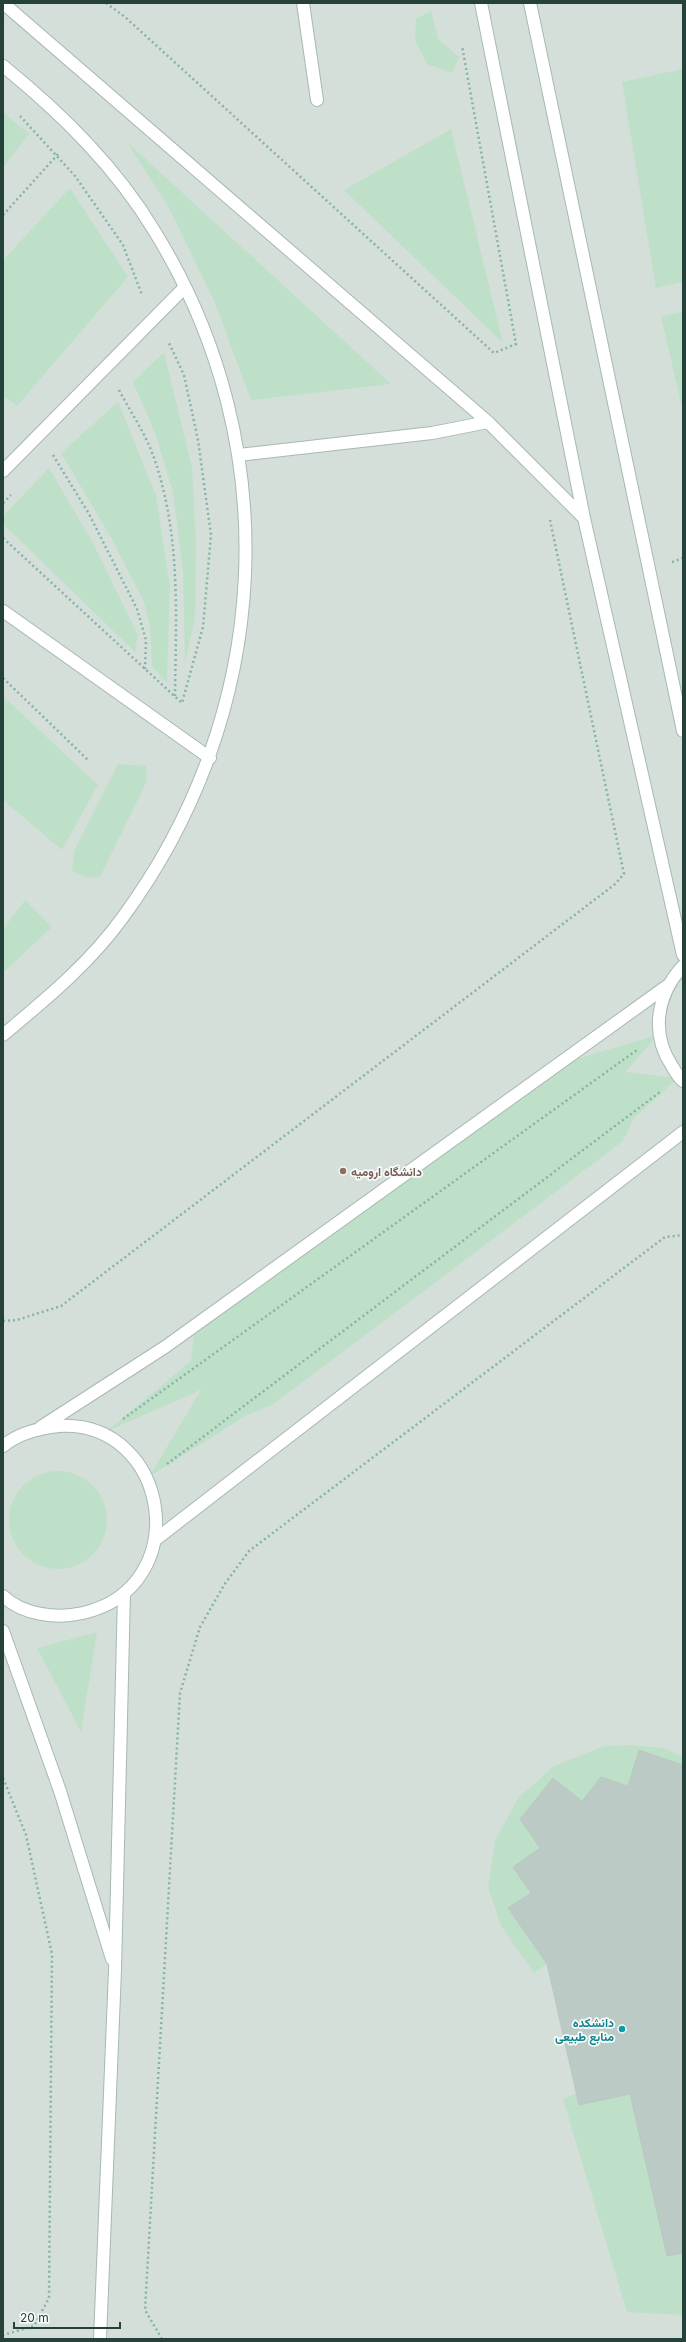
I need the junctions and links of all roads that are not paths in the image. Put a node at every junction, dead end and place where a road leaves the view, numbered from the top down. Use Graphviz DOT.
graph roads {
  1 [pos="3,3"];
  2 [pos="303,3"];
  3 [pos="481,3"];
  4 [pos="530,3"];
  5 [pos="3,66"];
  6 [pos="318,100"];
  7 [pos="185,287"];
  8 [pos="488,422"];
  9 [pos="239,455"];
  10 [pos="3,471"];
  11 [pos="584,518"];
  12 [pos="3,611"];
  13 [pos="683,731"];
  14 [pos="210,758"];
  15 [pos="683,955"];
  16 [pos="683,966"];
  17 [pos="667,986"];
  18 [pos="3,1035"];
  19 [pos="681,1079"];
  20 [pos="683,1132"];
  21 [pos="41,1427"];
  22 [pos="6,1439"];
  23 [pos="155,1540"];
  24 [pos="124,1593"];
  25 [pos="3,1596"];
  26 [pos="3,1631"];
  27 [pos="116,1970"];
  28 [pos="100,2339"];
  1 -- 8 [label="lane"];
  2 -- 6 [label="lane"];
  3 -- 11 [label="lane"];
  4 -- 13 [label="lane"];
  5 -- 7 [label="lane"];
  7 -- 9 [label="lane"];
  7 -- 10 [label="lane"];
  8 -- 9 [label="lane"];
  8 -- 11 [label="lane"];
  9 -- 14 [label="lane"];
  11 -- 15 [label="lane"];
  12 -- 14 [label="lane"];
  14 -- 18 [label="lane"];
  16 -- 17 [label="lane"];
  17 -- 19 [label="lane"];
  17 -- 21 [label="lane"];
  20 -- 23 [label="lane"];
  21 -- 22 [label="lane"];
  21 -- 23 [label="lane"];
  23 -- 24 [label="lane"];
  24 -- 25 [label="lane"];
  24 -- 27 [label="lane"];
  26 -- 27 [label="lane"];
  27 -- 28 [label="lane"];
}
